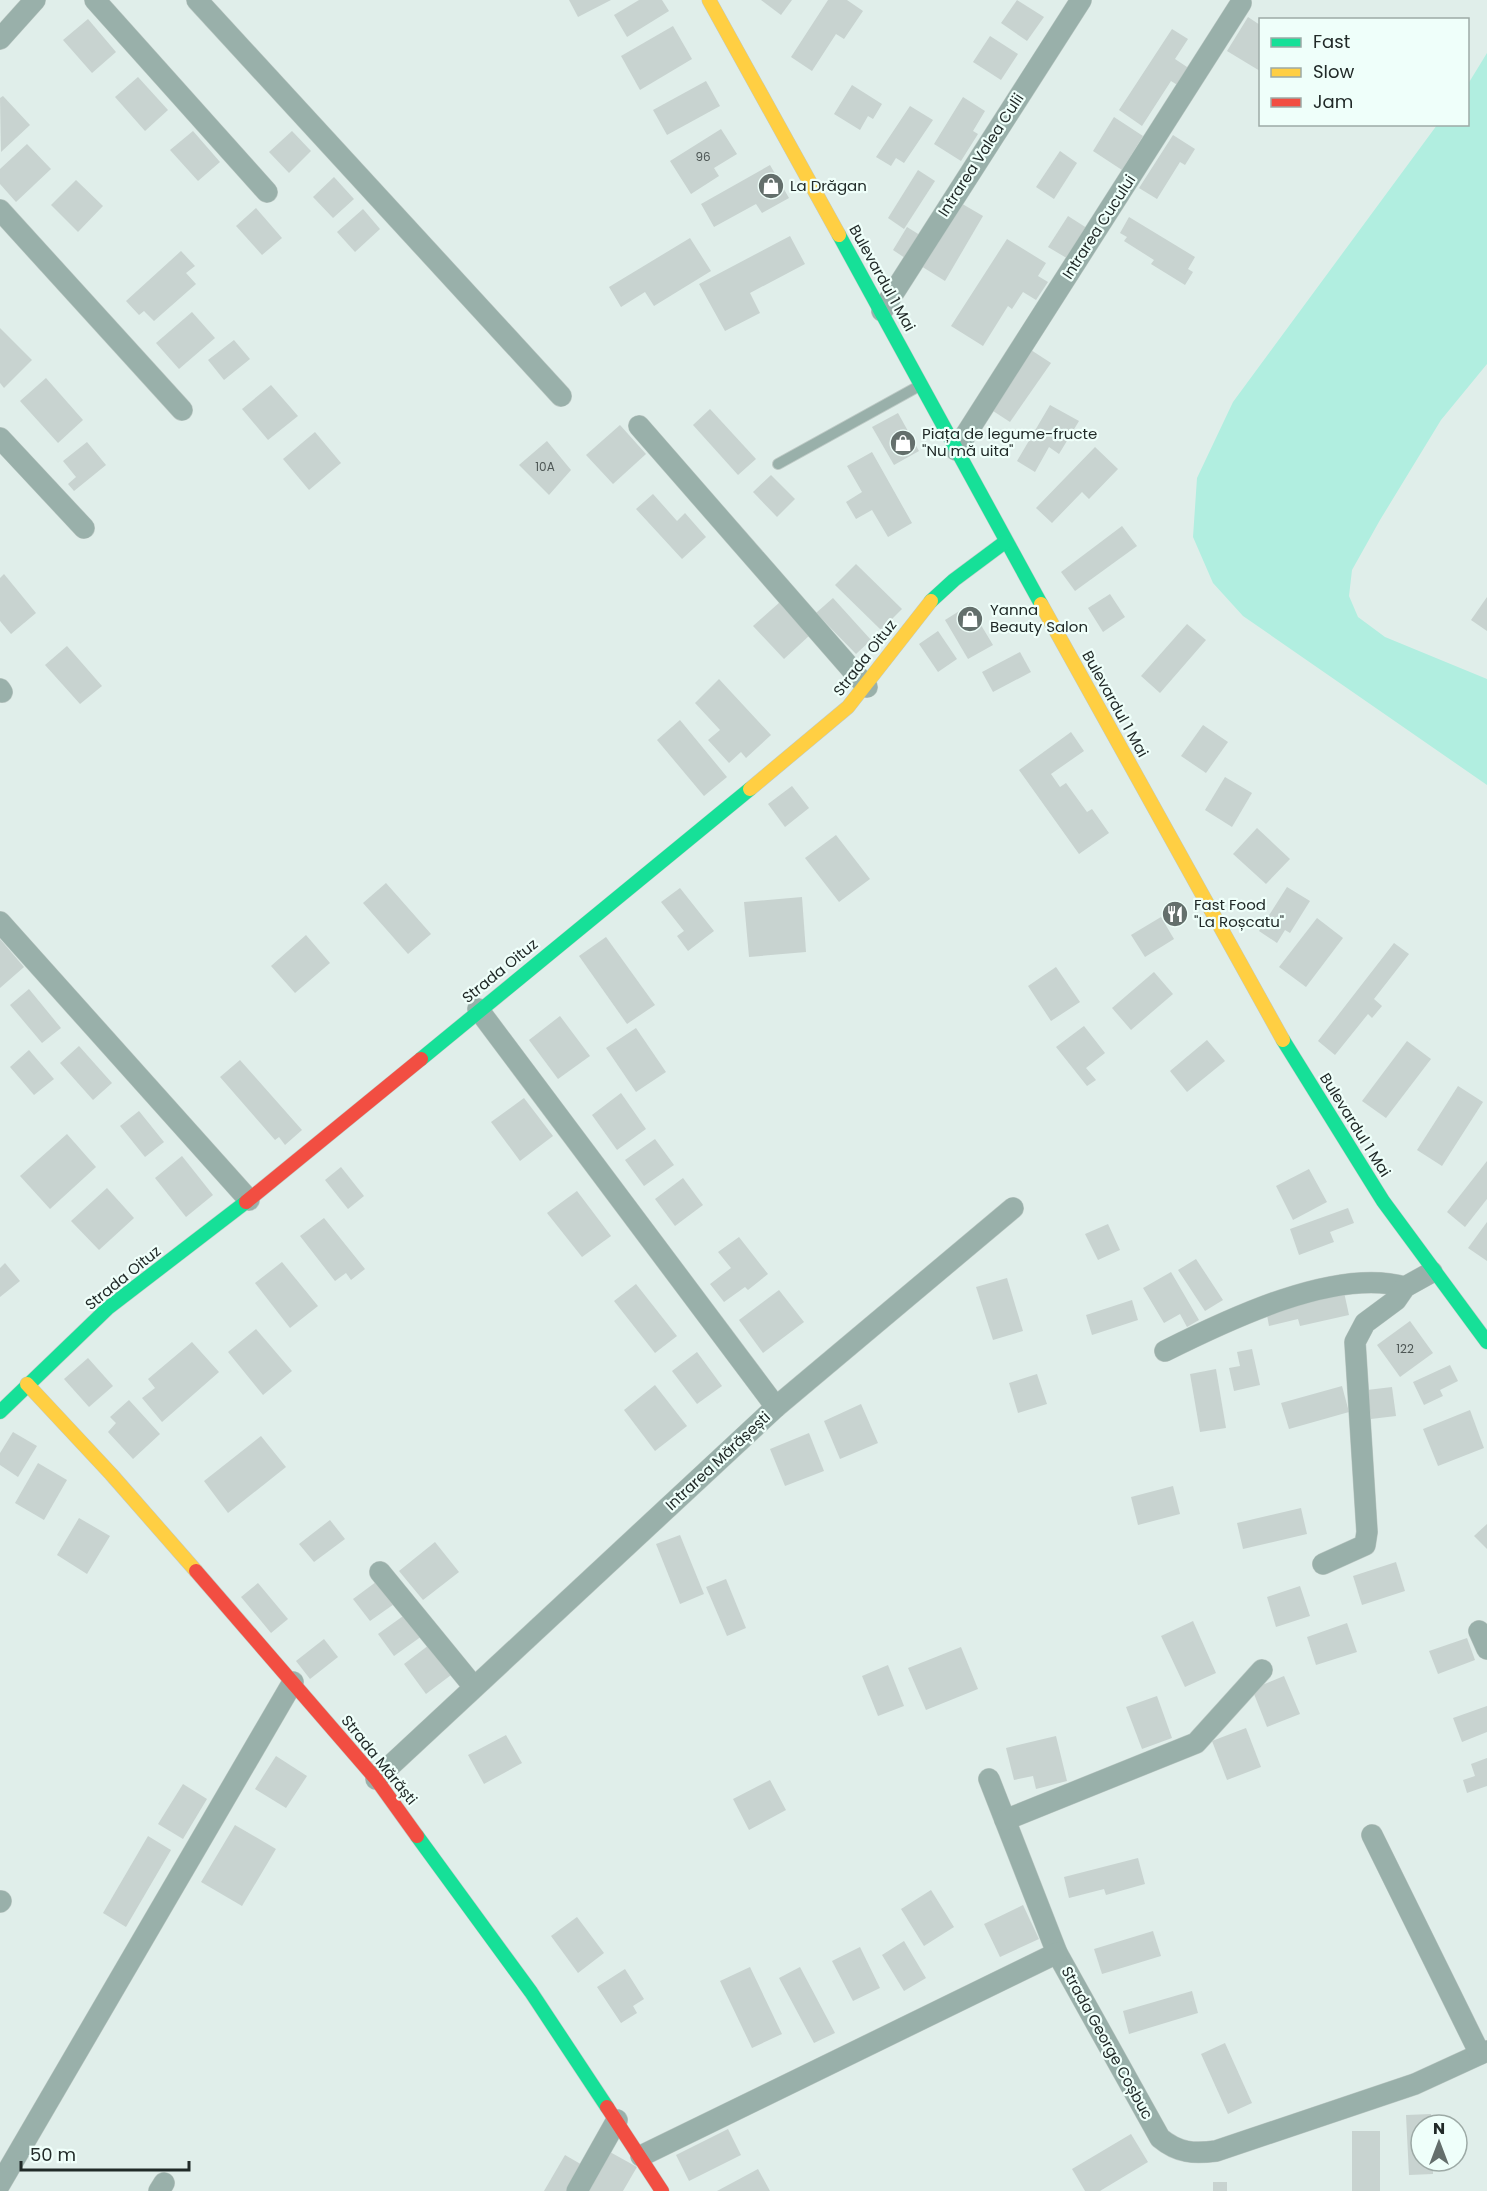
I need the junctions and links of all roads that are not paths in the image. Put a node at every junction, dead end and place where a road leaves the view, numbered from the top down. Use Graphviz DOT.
graph roads {
  1 [pos="35,0"];
  2 [pos="95,0"];
  3 [pos="197,0"];
  4 [pos="709,0"];
  5 [pos="1081,0"];
  6 [pos="1242,3"];
  7 [pos="0,39"];
  8 [pos="267,192"];
  9 [pos="0,210"];
  10 [pos="882,310"];
  11 [pos="921,385"];
  12 [pos="561,396"];
  13 [pos="182,410"];
  14 [pos="639,426"];
  15 [pos="0,438"];
  16 [pos="956,450"];
  17 [pos="778,464"];
  18 [pos="84,528"];
  19 [pos="1005,542"];
  20 [pos="867,687"];
  21 [pos="0,922"];
  22 [pos="478,1009"];
  23 [pos="249,1200"];
  24 [pos="1013,1208"];
  25 [pos="1432,1272"];
  26 [pos="1405,1287"];
  27 [pos="1487,1342"];
  28 [pos="1165,1351"];
  29 [pos="27,1384"];
  30 [pos="776,1407"];
  31 [pos="0,1412"];
  32 [pos="1323,1564"];
  33 [pos="380,1572"];
  34 [pos="1262,1670"];
  35 [pos="293,1682"];
  36 [pos="474,1688"];
  37 [pos="376,1779"];
  38 [pos="989,1779"];
  39 [pos="1005,1820"];
  40 [pos="1372,1836"];
  41 [pos="1057,1953"];
  42 [pos="1484,2053"];
  43 [pos="617,2120"];
  44 [pos="641,2156"];
  45 [pos="0,2184"];
  46 [pos="577,2191"];
  47 [pos="662,2191"];
  1 -- 7 [label="street"];
  2 -- 8 [label="street"];
  3 -- 12 [label="street"];
  4 -- 10 [label="street, Bulevardul 1 Mai"];
  5 -- 10 [label="street, Intrarea Valea Culii"];
  6 -- 16 [label="street, Intrarea Cucului"];
  9 -- 13 [label="street"];
  10 -- 11 [label="street, Bulevardul 1 Mai"];
  11 -- 16 [label="street, Bulevardul 1 Mai"];
  11 -- 17 [label="lane"];
  14 -- 20 [label="street"];
  15 -- 18 [label="street"];
  16 -- 19 [label="street, Bulevardul 1 Mai"];
  19 -- 20 [label="street, Strada Oituz"];
  19 -- 25 [label="street, Bulevardul 1 Mai"];
  20 -- 22 [label="street, Strada Oituz"];
  21 -- 23 [label="street"];
  22 -- 23 [label="street, Strada Oituz"];
  22 -- 30 [label="street, Intrarea Mărășești"];
  23 -- 29 [label="street, Strada Oituz"];
  24 -- 30 [label="street"];
  25 -- 26 [label="street"];
  25 -- 27 [label="street, Bulevardul 1 Mai"];
  26 -- 28 [label="street"];
  26 -- 32 [label="street"];
  29 -- 31 [label="street, Strada Oituz"];
  29 -- 35 [label="street, Strada Mărăști"];
  30 -- 36 [label="street, Intrarea Mărășești"];
  33 -- 36 [label="street"];
  34 -- 39 [label="street"];
  35 -- 37 [label="street, Strada Mărăști"];
  35 -- 45 [label="street"];
  36 -- 37 [label="street, Intrarea Mărășești"];
  37 -- 43 [label="street, Strada Mărăști"];
  38 -- 39 [label="street"];
  39 -- 41 [label="street"];
  40 -- 42 [label="street"];
  41 -- 42 [label="street, Strada George Coșbuc"];
  41 -- 44 [label="street, Strada George Coșbuc"];
  43 -- 44 [label="street, Strada Mărăști"];
  43 -- 46 [label="street"];
  44 -- 47 [label="street, Strada Mărăști"];
}
